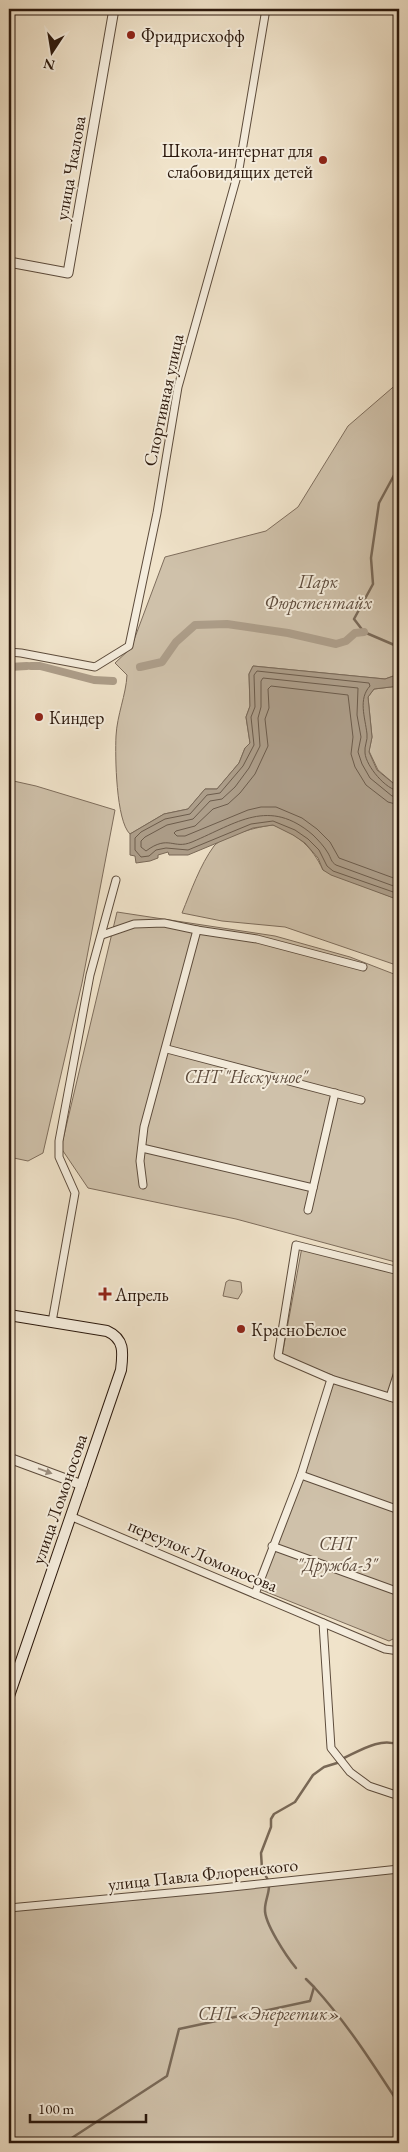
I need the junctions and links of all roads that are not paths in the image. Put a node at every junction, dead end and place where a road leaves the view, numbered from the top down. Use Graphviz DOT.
graph roads {
  1 [pos="114,9"];
  2 [pos="266,9"];
  3 [pos="9,262"];
  4 [pos="9,652"];
  5 [pos="116,880"];
  6 [pos="197,930"];
  7 [pos="102,935"];
  8 [pos="363,967"];
  9 [pos="167,1049"];
  10 [pos="335,1094"];
  11 [pos="361,1100"];
  12 [pos="142,1148"];
  13 [pos="144,1185"];
  14 [pos="313,1188"];
  15 [pos="308,1210"];
  16 [pos="399,1272"];
  17 [pos="9,1315"];
  18 [pos="52,1322"];
  19 [pos="399,1369"];
  20 [pos="331,1379"];
  21 [pos="390,1397"];
  22 [pos="399,1400"];
  23 [pos="9,1458"];
  24 [pos="301,1475"];
  25 [pos="82,1484"];
  26 [pos="399,1510"];
  27 [pos="70,1516"];
  28 [pos="272,1546"];
  29 [pos="399,1592"];
  30 [pos="255,1594"];
  31 [pos="324,1623"];
  32 [pos="399,1651"];
  33 [pos="9,1696"];
  34 [pos="399,1796"];
  35 [pos="399,1869"];
  36 [pos="9,1908"];
  1 -- 3 [label="street, улица Чкалова"];
  2 -- 4 [label="street, Спортивная улица"];
  5 -- 7 [label="street"];
  6 -- 7 [label="street"];
  6 -- 8 [label="street"];
  6 -- 9 [label="street"];
  7 -- 18 [label="street"];
  9 -- 10 [label="street"];
  9 -- 12 [label="street"];
  10 -- 11 [label="street"];
  10 -- 14 [label="street"];
  12 -- 13 [label="street"];
  12 -- 14 [label="street"];
  14 -- 15 [label="street"];
  16 -- 20 [label="street"];
  17 -- 18 [label="main road, улица Ломоносова"];
  18 -- 25 [label="main road, улица Ломоносова"];
  19 -- 21 [label="street"];
  20 -- 21 [label="street"];
  20 -- 24 [label="street"];
  21 -- 22 [label="street"];
  23 -- 25 [label="street, one-way"];
  24 -- 26 [label="street"];
  24 -- 28 [label="street"];
  25 -- 27 [label="main road, улица Ломоносова"];
  27 -- 30 [label="street, переулок Ломоносова"];
  27 -- 33 [label="main road, улица Ломоносова"];
  28 -- 29 [label="street"];
  28 -- 30 [label="street"];
  30 -- 31 [label="street, переулок Ломоносова"];
  31 -- 32 [label="street, переулок Ломоносова"];
  31 -- 34 [label="street"];
  35 -- 36 [label="street, улица Павла Флоренского"];
}
